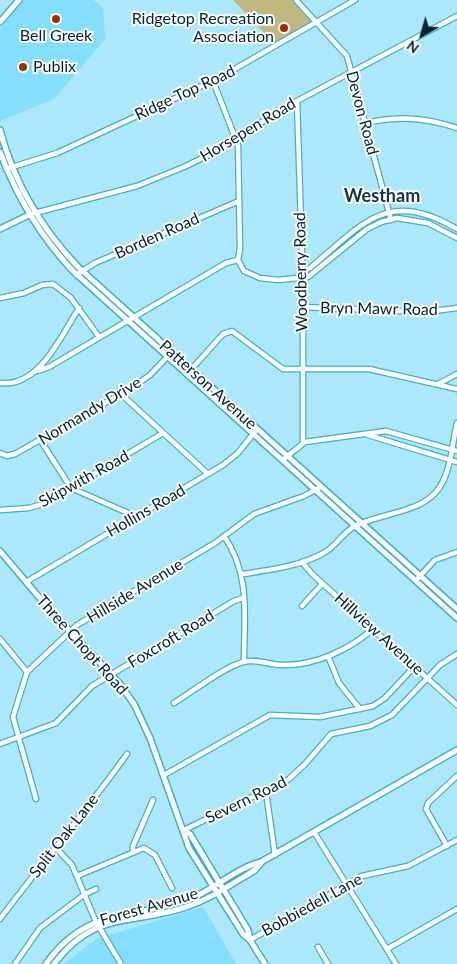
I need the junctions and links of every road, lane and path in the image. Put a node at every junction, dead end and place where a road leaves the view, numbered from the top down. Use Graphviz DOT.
graph roads {
  1 [pos="19,0"];
  2 [pos="296,0"];
  3 [pos="355,0"];
  4 [pos="457,16"];
  5 [pos="0,22"];
  6 [pos="317,22"];
  7 [pos="351,72"];
  8 [pos="213,81"];
  9 [pos="297,101"];
  10 [pos="365,123"];
  11 [pos="457,128"];
  12 [pos="0,130"];
  13 [pos="237,140"];
  14 [pos="0,152"];
  15 [pos="9,168"];
  16 [pos="239,201"];
  17 [pos="389,212"];
  18 [pos="33,214"];
  19 [pos="391,220"];
  20 [pos="0,229"];
  21 [pos="457,229"];
  22 [pos="457,238"];
  23 [pos="238,260"];
  24 [pos="301,272"];
  25 [pos="79,273"];
  26 [pos="302,278"];
  27 [pos="0,298"];
  28 [pos="302,307"];
  29 [pos="79,308"];
  30 [pos="457,308"];
  31 [pos="130,319"];
  32 [pos="99,337"];
  33 [pos="170,355"];
  34 [pos="302,370"];
  35 [pos="37,371"];
  36 [pos="189,372"];
  37 [pos="457,374"];
  38 [pos="0,383"];
  39 [pos="438,384"];
  40 [pos="457,389"];
  41 [pos="121,394"];
  42 [pos="457,423"];
  43 [pos="255,432"];
  44 [pos="163,433"];
  45 [pos="367,434"];
  46 [pos="41,441"];
  47 [pos="303,443"];
  48 [pos="451,449"];
  49 [pos="457,451"];
  50 [pos="0,453"];
  51 [pos="284,458"];
  52 [pos="449,460"];
  53 [pos="457,462"];
  54 [pos="208,474"];
  55 [pos="321,487"];
  56 [pos="71,488"];
  57 [pos="316,491"];
  58 [pos="0,510"];
  59 [pos="135,516"];
  60 [pos="362,524"];
  61 [pos="355,526"];
  62 [pos="224,536"];
  63 [pos="0,552"];
  64 [pos="457,552"];
  65 [pos="302,562"];
  66 [pos="242,574"];
  67 [pos="420,576"];
  68 [pos="416,580"];
  69 [pos="26,582"];
  70 [pos="322,584"];
  71 [pos="243,598"];
  72 [pos="302,606"];
  73 [pos="457,609"];
  74 [pos="457,618"];
  75 [pos="373,628"];
  76 [pos="69,631"];
  77 [pos="0,639"];
  78 [pos="457,654"];
  79 [pos="328,656"];
  80 [pos="244,662"];
  81 [pos="415,666"];
  82 [pos="27,672"];
  83 [pos="112,674"];
  84 [pos="428,678"];
  85 [pos="174,704"];
  86 [pos="457,706"];
  87 [pos="360,709"];
  88 [pos="17,736"];
  89 [pos="0,744"];
  90 [pos="457,750"];
  91 [pos="127,754"];
  92 [pos="164,775"];
  93 [pos="457,776"];
  94 [pos="266,792"];
  95 [pos="36,799"];
  96 [pos="153,800"];
  97 [pos="184,830"];
  98 [pos="314,832"];
  99 [pos="457,840"];
  100 [pos="448,846"];
  101 [pos="55,847"];
  102 [pos="133,851"];
  103 [pos="275,855"];
  104 [pos="262,862"];
  105 [pos="77,876"];
  106 [pos="218,883"];
  107 [pos="346,884"];
  108 [pos="212,887"];
  109 [pos="172,888"];
  110 [pos="96,889"];
  111 [pos="222,889"];
  112 [pos="216,892"];
  113 [pos="85,894"];
  114 [pos="457,909"];
  115 [pos="0,918"];
  116 [pos="97,925"];
  117 [pos="250,940"];
  118 [pos="318,947"];
  119 [pos="387,949"];
  120 [pos="15,964"];
  121 [pos="46,964"];
  122 [pos="54,964"];
  123 [pos="121,964"];
  124 [pos="265,964"];
  125 [pos="328,964"];
  126 [pos="396,964"];
  1 -- 5 [label="main road"];
  2 -- 6 [label="street, Devon Road"];
  3 -- 6 [label="street, Ridge Top Road"];
  4 -- 7 [label="street, Horsepen Road"];
  6 -- 7 [label="street, Devon Road"];
  6 -- 8 [label="street, Ridge Top Road"];
  7 -- 9 [label="street, Horsepen Road"];
  7 -- 10 [label="street, Devon Road"];
  8 -- 13 [label="street"];
  8 -- 15 [label="street, Ridge Top Road"];
  9 -- 13 [label="street, Horsepen Road"];
  9 -- 24 [label="street, Woodberry Road"];
  10 -- 11 [label="street"];
  10 -- 17 [label="street, Devon Road"];
  12 -- 15 [label="main road, Patterson Avenue"];
  13 -- 16 [label="street"];
  13 -- 18 [label="street, Horsepen Road"];
  14 -- 15 [label="main road, Patterson Avenue"];
  15 -- 18 [label="main road, Patterson Avenue"];
  16 -- 23 [label="street"];
  16 -- 25 [label="street, Borden Road"];
  17 -- 19 [label="street, Devon Road"];
  17 -- 21 [label="street"];
  17 -- 24 [label="street"];
  18 -- 20 [label="main road, Horsepen Road"];
  18 -- 25 [label="main road, Patterson Avenue"];
  19 -- 22 [label="street"];
  19 -- 26 [label="street"];
  23 -- 26 [label="street"];
  23 -- 31 [label="street"];
  24 -- 26 [label="street, Woodberry Road"];
  25 -- 31 [label="main road, Patterson Avenue"];
  26 -- 28 [label="street, Woodberry Road"];
  27 -- 29 [label="street"];
  28 -- 30 [label="street, Bryn Mawr Road"];
  28 -- 34 [label="street, Woodberry Road"];
  29 -- 32 [label="street"];
  29 -- 35 [label="street"];
  31 -- 32 [label="street"];
  31 -- 33 [label="main road, Patterson Avenue"];
  32 -- 35 [label="street"];
  33 -- 36 [label="main road, Patterson Avenue"];
  33 -- 41 [label="street, Normandy Drive"];
  34 -- 36 [label="street"];
  34 -- 39 [label="street"];
  34 -- 47 [label="street, Woodberry Road"];
  35 -- 38 [label="street"];
  36 -- 43 [label="main road, Patterson Avenue"];
  37 -- 39 [label="street"];
  39 -- 40 [label="street"];
  41 -- 44 [label="street"];
  41 -- 46 [label="street, Normandy Drive"];
  42 -- 48 [label="street"];
  43 -- 51 [label="main road, Patterson Avenue"];
  43 -- 54 [label="street, Hollins Road"];
  44 -- 54 [label="street"];
  44 -- 56 [label="street, Skipwith Road"];
  45 -- 47 [label="street"];
  45 -- 48 [label="street"];
  45 -- 52 [label="street"];
  46 -- 50 [label="street, Normandy Drive"];
  46 -- 56 [label="street"];
  47 -- 51 [label="street"];
  48 -- 49 [label="street"];
  48 -- 52 [label="street"];
  51 -- 55 [label="main road, Patterson Avenue"];
  51 -- 57 [label="main road, Patterson Avenue"];
  52 -- 53 [label="street"];
  52 -- 60 [label="street"];
  54 -- 59 [label="street, Hollins Road"];
  55 -- 57 [label="street, Hillside Avenue"];
  55 -- 60 [label="main road, Patterson Avenue"];
  56 -- 58 [label="street, Skipwith Road"];
  56 -- 59 [label="street"];
  57 -- 61 [label="main road, Patterson Avenue"];
  57 -- 62 [label="street, Hillside Avenue"];
  59 -- 69 [label="street, Hollins Road"];
  60 -- 61 [label="street"];
  60 -- 67 [label="main road, Patterson Avenue"];
  61 -- 65 [label="street"];
  61 -- 68 [label="main road, Patterson Avenue"];
  62 -- 66 [label="street"];
  62 -- 76 [label="street, Hillside Avenue"];
  63 -- 69 [label="main road, Three Chopt Road"];
  64 -- 67 [label="street"];
  65 -- 66 [label="street"];
  65 -- 70 [label="street, Hillview Avenue"];
  66 -- 71 [label="street"];
  67 -- 68 [label="street"];
  67 -- 73 [label="main road, Patterson Avenue"];
  68 -- 74 [label="main road, Patterson Avenue"];
  69 -- 76 [label="main road, Three Chopt Road"];
  70 -- 72 [label="street"];
  70 -- 75 [label="street, Hillview Avenue"];
  71 -- 80 [label="street"];
  71 -- 83 [label="street, Foxcroft Road"];
  75 -- 79 [label="street"];
  75 -- 81 [label="street, Hillview Avenue"];
  76 -- 82 [label="street, Hillside Avenue"];
  76 -- 83 [label="main road, Three Chopt Road"];
  77 -- 82 [label="street"];
  78 -- 84 [label="street, Severn Road"];
  79 -- 80 [label="street"];
  79 -- 87 [label="street"];
  80 -- 85 [label="street"];
  81 -- 84 [label="street, Hillview Avenue"];
  81 -- 87 [label="street"];
  82 -- 88 [label="street, Hillside Avenue"];
  83 -- 88 [label="street, Foxcroft Road"];
  83 -- 92 [label="main road, Three Chopt Road"];
  84 -- 86 [label="street, Hillview Avenue"];
  84 -- 94 [label="street, Severn Road"];
  87 -- 92 [label="street"];
  88 -- 89 [label="street, Foxcroft Road"];
  88 -- 95 [label="street, Hillside Avenue"];
  90 -- 98 [label="main road, Forest Avenue"];
  91 -- 101 [label="street, Split Oak Lane"];
  92 -- 97 [label="main road, Three Chopt Road"];
  93 -- 100 [label="street"];
  94 -- 97 [label="street, Severn Road"];
  94 -- 103 [label="street"];
  96 -- 102 [label="street"];
  97 -- 106 [label="main road, Three Chopt Road"];
  97 -- 108 [label="main road, Three Chopt Road"];
  98 -- 103 [label="main road, Forest Avenue"];
  98 -- 107 [label="street"];
  99 -- 100 [label="street, Bobbiedell Lane"];
  100 -- 107 [label="street, Bobbiedell Lane"];
  101 -- 105 [label="street"];
  101 -- 115 [label="street, Split Oak Lane"];
  102 -- 105 [label="street"];
  102 -- 109 [label="street"];
  103 -- 104 [label="main road, Forest Avenue"];
  104 -- 106 [label="main road, Forest Avenue"];
  104 -- 111 [label="main road, Forest Avenue"];
  105 -- 113 [label="street"];
  106 -- 108 [label="main road, Forest Avenue"];
  106 -- 111 [label="main road, Three Chopt Road"];
  107 -- 117 [label="street, Bobbiedell Lane"];
  107 -- 119 [label="street"];
  108 -- 112 [label="main road, Three Chopt Road"];
  108 -- 116 [label="main road, Forest Avenue"];
  110 -- 113 [label="street"];
  111 -- 112 [label="main road, Forest Avenue"];
  111 -- 117 [label="main road, Three Chopt Road"];
  112 -- 116 [label="main road, Forest Avenue"];
  112 -- 117 [label="main road, Three Chopt Road"];
  113 -- 116 [label="street"];
  113 -- 120 [label="street"];
  114 -- 119 [label="street"];
  116 -- 121 [label="main road, Forest Avenue"];
  116 -- 122 [label="main road, Forest Avenue"];
  116 -- 123 [label="street"];
  117 -- 124 [label="main road, Three Chopt Road"];
  118 -- 125 [label="street"];
  119 -- 126 [label="street"];
}
